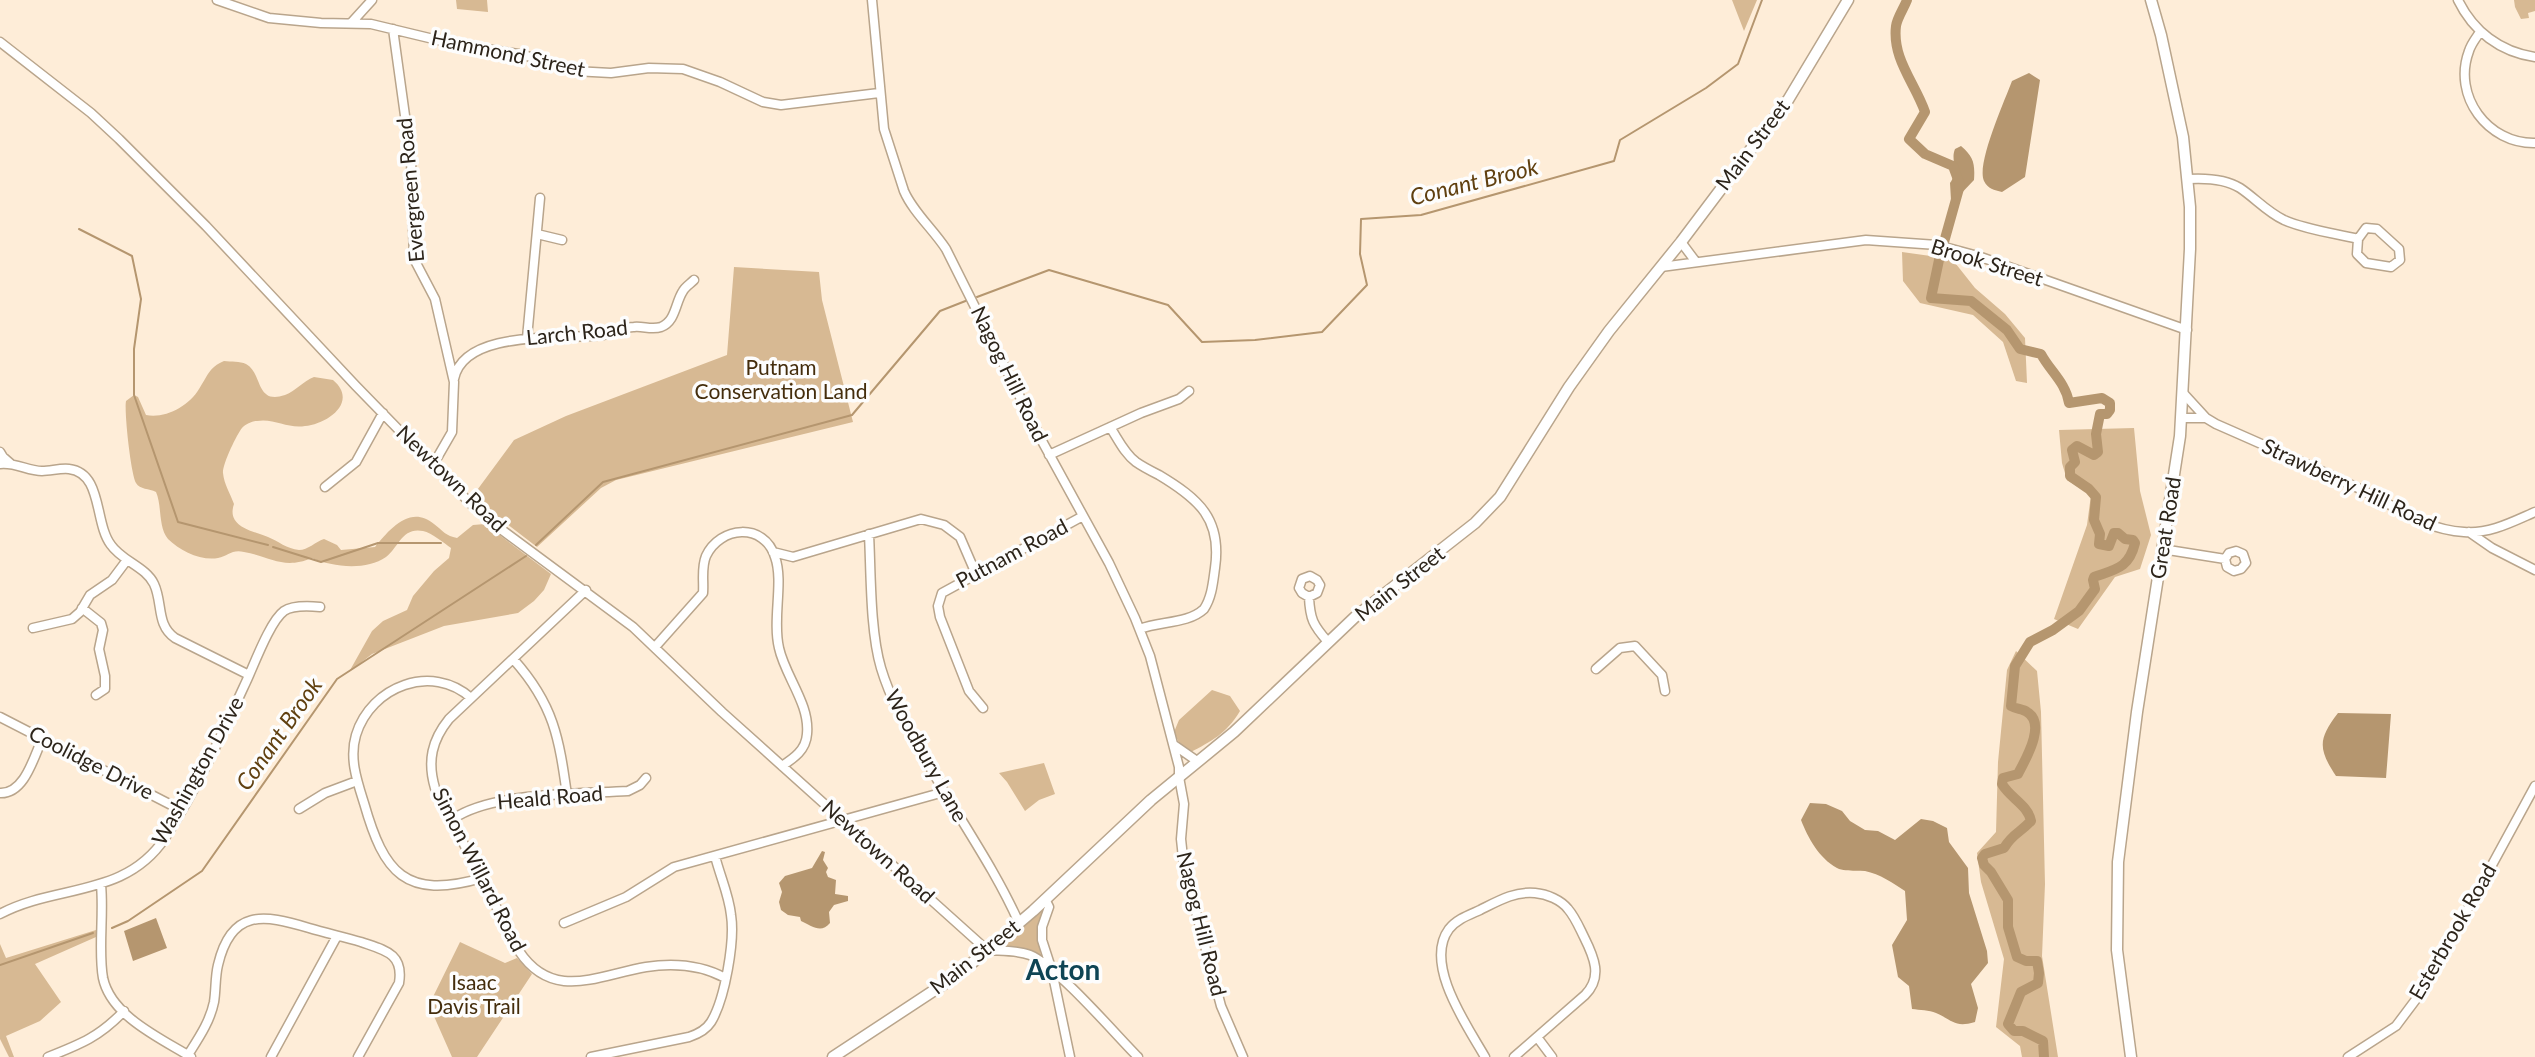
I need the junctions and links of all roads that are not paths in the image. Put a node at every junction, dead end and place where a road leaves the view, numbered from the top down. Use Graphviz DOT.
graph roads {
  1 [pos="217,0"];
  2 [pos="372,0"];
  3 [pos="872,0"];
  4 [pos="1848,0"];
  5 [pos="2151,0"];
  6 [pos="2458,0"];
  7 [pos="352,22"];
  8 [pos="393,29"];
  9 [pos="2480,32"];
  10 [pos="0,42"];
  11 [pos="2535,57"];
  12 [pos="879,93"];
  13 [pos="2535,143"];
  14 [pos="2187,179"];
  15 [pos="540,198"];
  16 [pos="537,234"];
  17 [pos="2358,239"];
  18 [pos="562,240"];
  19 [pos="1681,242"];
  20 [pos="1696,262"];
  21 [pos="1661,267"];
  22 [pos="694,280"];
  23 [pos="2187,330"];
  24 [pos="527,338"];
  25 [pos="454,382"];
  26 [pos="1189,391"];
  27 [pos="2184,394"];
  28 [pos="383,413"];
  29 [pos="2182,418"];
  30 [pos="2206,418"];
  31 [pos="1110,427"];
  32 [pos="0,453"];
  33 [pos="1049,455"];
  34 [pos="0,464"];
  35 [pos="11,464"];
  36 [pos="433,465"];
  37 [pos="325,486"];
  38 [pos="2535,512"];
  39 [pos="1083,516"];
  40 [pos="2488,530"];
  41 [pos="2469,533"];
  42 [pos="869,534"];
  43 [pos="2485,544"];
  44 [pos="2161,549"];
  45 [pos="773,552"];
  46 [pos="2225,559"];
  47 [pos="127,560"];
  48 [pos="2535,570"];
  49 [pos="976,574"];
  50 [pos="586,590"];
  51 [pos="1310,597"];
  52 [pos="320,607"];
  53 [pos="82,608"];
  54 [pos="33,628"];
  55 [pos="1140,629"];
  56 [pos="1328,642"];
  57 [pos="655,647"];
  58 [pos="514,660"];
  59 [pos="1595,669"];
  60 [pos="249,676"];
  61 [pos="1665,691"];
  62 [pos="96,695"];
  63 [pos="471,698"];
  64 [pos="983,708"];
  65 [pos="0,717"];
  66 [pos="43,737"];
  67 [pos="1174,745"];
  68 [pos="1197,761"];
  69 [pos="782,766"];
  70 [pos="1178,776"];
  71 [pos="646,778"];
  72 [pos="358,781"];
  73 [pos="2535,786"];
  74 [pos="944,792"];
  75 [pos="0,793"];
  76 [pos="567,795"];
  77 [pos="299,809"];
  78 [pos="181,810"];
  79 [pos="453,819"];
  80 [pos="843,821"];
  81 [pos="715,856"];
  82 [pos="482,878"];
  83 [pos="101,885"];
  84 [pos="1045,899"];
  85 [pos="0,914"];
  86 [pos="564,923"];
  87 [pos="1019,923"];
  88 [pos="337,936"];
  89 [pos="987,950"];
  90 [pos="1049,968"];
  91 [pos="725,978"];
  92 [pos="1073,990"];
  93 [pos="1058,999"];
  94 [pos="124,1011"];
  95 [pos="1537,1037"];
  96 [pos="189,1056"];
  97 [pos="48,1057"];
  98 [pos="271,1057"];
  99 [pos="358,1057"];
  100 [pos="591,1057"];
  101 [pos="833,1057"];
  102 [pos="1070,1057"];
  103 [pos="1138,1057"];
  104 [pos="1243,1057"];
  105 [pos="1485,1057"];
  106 [pos="1514,1057"];
  107 [pos="1552,1057"];
  108 [pos="2131,1057"];
  109 [pos="2348,1057"];
  1 -- 7 [label="street, Hammond Street"];
  2 -- 7 [label="street"];
  3 -- 12 [label="street, Nagog Hill Road"];
  4 -- 19 [label="main road, Main Street"];
  5 -- 14 [label="main road, Great Road"];
  6 -- 9 [label="street"];
  7 -- 8 [label="street, Hammond Street"];
  8 -- 12 [label="street, Hammond Street"];
  8 -- 25 [label="street, Evergreen Road"];
  9 -- 11 [label="street"];
  9 -- 13 [label="street"];
  10 -- 28 [label="street, Newtown Road"];
  12 -- 33 [label="street, Nagog Hill Road"];
  14 -- 17 [label="street"];
  14 -- 23 [label="main road, Great Road"];
  15 -- 16 [label="street"];
  16 -- 18 [label="street"];
  16 -- 24 [label="street"];
  17 -- 17 [label="street"];
  19 -- 20 [label="street"];
  19 -- 21 [label="main road, Main Street"];
  20 -- 21 [label="street, Brook Street"];
  20 -- 23 [label="street, Brook Street"];
  21 -- 56 [label="main road, Main Street"];
  22 -- 24 [label="street, Larch Road"];
  23 -- 27 [label="main road, Great Road"];
  24 -- 25 [label="street, Larch Road"];
  25 -- 36 [label="street, Evergreen Road"];
  26 -- 31 [label="street"];
  27 -- 29 [label="main road, Great Road"];
  27 -- 30 [label="street, Strawberry Hill Road"];
  28 -- 36 [label="street, Newtown Road"];
  28 -- 37 [label="street"];
  29 -- 30 [label="street, Strawberry Hill Road"];
  29 -- 44 [label="main road, Great Road"];
  30 -- 41 [label="street, Strawberry Hill Road"];
  31 -- 33 [label="street"];
  31 -- 55 [label="street"];
  32 -- 35 [label="street"];
  33 -- 39 [label="street, Nagog Hill Road"];
  34 -- 35 [label="street"];
  35 -- 47 [label="street"];
  36 -- 50 [label="street, Newtown Road"];
  38 -- 40 [label="street, Strawberry Hill Road"];
  39 -- 49 [label="street, Putnam Road"];
  39 -- 55 [label="street, Nagog Hill Road"];
  40 -- 41 [label="street, Strawberry Hill Road"];
  40 -- 43 [label="street"];
  41 -- 43 [label="street"];
  42 -- 45 [label="street"];
  42 -- 49 [label="street"];
  42 -- 74 [label="street, Woodbury Lane"];
  43 -- 48 [label="street"];
  44 -- 46 [label="street"];
  44 -- 108 [label="main road, Great Road"];
  45 -- 57 [label="street"];
  45 -- 69 [label="street"];
  47 -- 53 [label="street"];
  47 -- 60 [label="street"];
  49 -- 64 [label="street, Putnam Road"];
  50 -- 57 [label="street, Newtown Road"];
  50 -- 58 [label="street, Simon Willard Road"];
  51 -- 56 [label="street"];
  52 -- 60 [label="street, Washington Drive"];
  53 -- 54 [label="street"];
  53 -- 62 [label="street"];
  55 -- 67 [label="street, Nagog Hill Road"];
  56 -- 68 [label="main road, Main Street"];
  57 -- 69 [label="street, Newtown Road"];
  58 -- 63 [label="street, Simon Willard Road"];
  58 -- 76 [label="street"];
  59 -- 61 [label="street"];
  60 -- 78 [label="street, Washington Drive"];
  63 -- 72 [label="street"];
  63 -- 79 [label="street, Simon Willard Road"];
  65 -- 66 [label="street, Coolidge Drive"];
  66 -- 75 [label="street"];
  66 -- 78 [label="street, Coolidge Drive"];
  67 -- 68 [label="street"];
  67 -- 70 [label="street, Nagog Hill Road"];
  68 -- 70 [label="main road, Main Street"];
  69 -- 80 [label="street, Newtown Road"];
  70 -- 84 [label="main road, Main Street"];
  70 -- 104 [label="street, Nagog Hill Road"];
  71 -- 76 [label="street, Heald Road"];
  72 -- 77 [label="street"];
  72 -- 82 [label="street"];
  73 -- 109 [label="street, Esterbrook Road"];
  74 -- 80 [label="street"];
  74 -- 87 [label="street, Woodbury Lane"];
  76 -- 79 [label="street, Heald Road"];
  78 -- 83 [label="street, Washington Drive"];
  79 -- 82 [label="street, Simon Willard Road"];
  80 -- 81 [label="street"];
  80 -- 89 [label="street, Newtown Road"];
  81 -- 86 [label="street"];
  81 -- 91 [label="street"];
  82 -- 91 [label="street, Simon Willard Road"];
  83 -- 85 [label="street, Washington Drive"];
  83 -- 94 [label="street"];
  84 -- 87 [label="main road, Main Street"];
  84 -- 90 [label="street"];
  87 -- 89 [label="main road, Main Street"];
  88 -- 96 [label="street"];
  88 -- 98 [label="street"];
  88 -- 99 [label="street"];
  89 -- 90 [label="street"];
  89 -- 101 [label="main road, Main Street"];
  90 -- 92 [label="street"];
  90 -- 93 [label="street"];
  91 -- 100 [label="street"];
  92 -- 93 [label="street"];
  92 -- 103 [label="street"];
  93 -- 102 [label="street"];
  94 -- 96 [label="street"];
  94 -- 97 [label="street"];
  95 -- 105 [label="street"];
  95 -- 106 [label="street"];
  95 -- 107 [label="street"];
}
